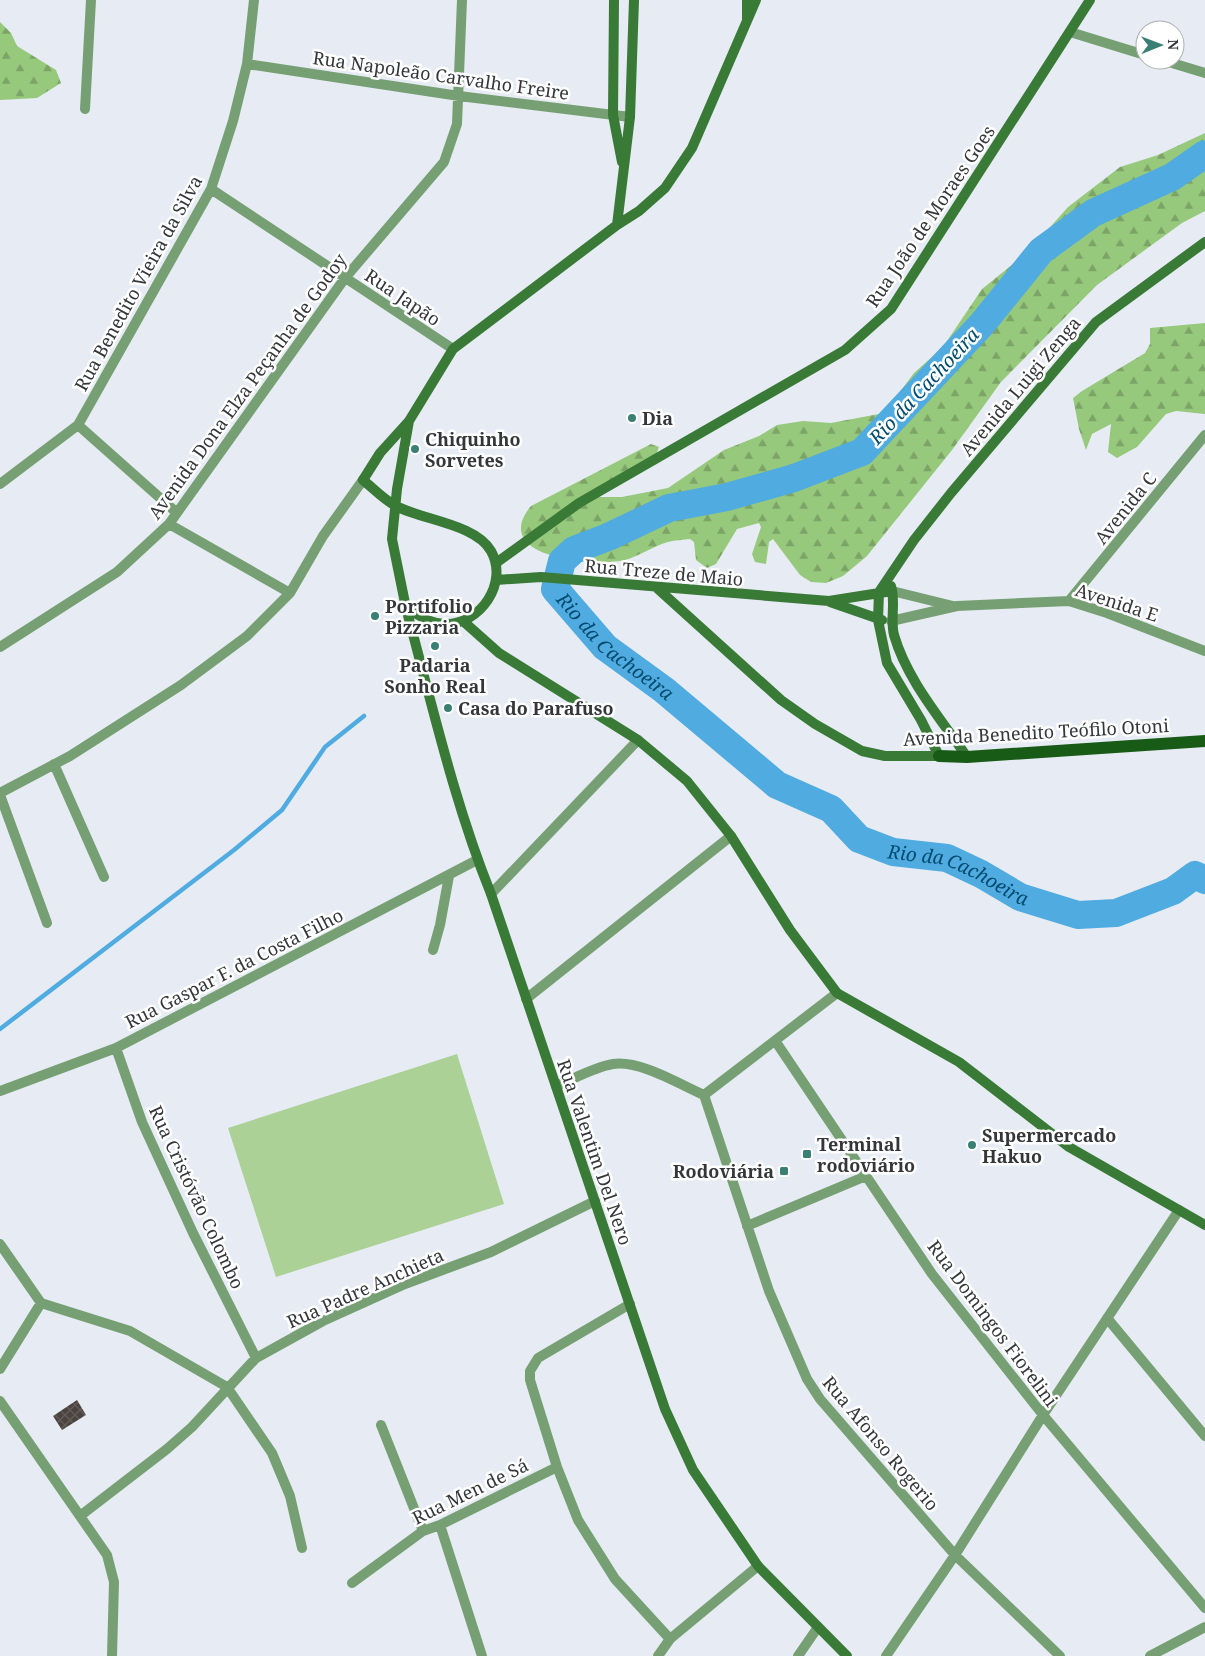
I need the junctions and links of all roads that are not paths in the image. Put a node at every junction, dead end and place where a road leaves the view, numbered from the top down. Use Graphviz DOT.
graph roads {
  1 [pos="91,0"];
  2 [pos="254,0"];
  3 [pos="462,0"];
  4 [pos="614,0"];
  5 [pos="634,0"];
  6 [pos="747,0"];
  7 [pos="756,0"];
  8 [pos="1090,0"];
  9 [pos="747,25"];
  10 [pos="1070,32"];
  11 [pos="1135,52"];
  12 [pos="247,64"];
  13 [pos="1185,67"];
  14 [pos="1205,73"];
  15 [pos="459,96"];
  16 [pos="85,109"];
  17 [pos="613,115"];
  18 [pos="630,117"];
  19 [pos="623,165"];
  20 [pos="211,189"];
  21 [pos="617,224"];
  22 [pos="1205,242"];
  23 [pos="1205,247"];
  24 [pos="1193,250"];
  25 [pos="345,278"];
  26 [pos="453,349"];
  27 [pos="409,421"];
  28 [pos="78,425"];
  29 [pos="1205,435"];
  30 [pos="363,480"];
  31 [pos="0,484"];
  32 [pos="395,506"];
  33 [pos="177,513"];
  34 [pos="169,524"];
  35 [pos="496,563"];
  36 [pos="888,578"];
  37 [pos="496,580"];
  38 [pos="657,588"];
  39 [pos="892,591"];
  40 [pos="879,592"];
  41 [pos="290,594"];
  42 [pos="829,601"];
  43 [pos="1069,601"];
  44 [pos="957,606"];
  45 [pos="406,608"];
  46 [pos="878,620"];
  47 [pos="463,621"];
  48 [pos="891,621"];
  49 [pos="0,647"];
  50 [pos="1205,651"];
  51 [pos="638,740"];
  52 [pos="1205,742"];
  53 [pos="939,756"];
  54 [pos="967,756"];
  55 [pos="54,764"];
  56 [pos="0,794"];
  57 [pos="731,836"];
  58 [pos="477,860"];
  59 [pos="449,876"];
  60 [pos="104,877"];
  61 [pos="491,894"];
  62 [pos="47,923"];
  63 [pos="433,950"];
  64 [pos="837,993"];
  65 [pos="526,999"];
  66 [pos="776,1042"];
  67 [pos="116,1048"];
  68 [pos="556,1086"];
  69 [pos="0,1091"];
  70 [pos="704,1095"];
  71 [pos="866,1176"];
  72 [pos="595,1201"];
  73 [pos="1178,1210"];
  74 [pos="1205,1225"];
  75 [pos="747,1226"];
  76 [pos="0,1244"];
  77 [pos="41,1303"];
  78 [pos="630,1304"];
  79 [pos="1107,1318"];
  80 [pos="256,1358"];
  81 [pos="0,1369"];
  82 [pos="227,1387"];
  83 [pos="0,1401"];
  84 [pos="1043,1415"];
  85 [pos="381,1425"];
  86 [pos="1205,1436"];
  87 [pos="557,1467"];
  88 [pos="80,1516"];
  89 [pos="440,1525"];
  90 [pos="423,1531"];
  91 [pos="302,1548"];
  92 [pos="955,1555"];
  93 [pos="758,1566"];
  94 [pos="352,1583"];
  95 [pos="1205,1608"];
  96 [pos="1205,1627"];
  97 [pos="818,1628"];
  98 [pos="670,1639"];
  99 [pos="112,1656"];
  100 [pos="482,1656"];
  101 [pos="658,1656"];
  102 [pos="798,1656"];
  103 [pos="847,1656"];
  104 [pos="886,1656"];
  105 [pos="1060,1656"];
  106 [pos="1150,1656"];
  1 -- 16 [label="street"];
  2 -- 12 [label="street, Rua Benedito Vieira da Silva"];
  3 -- 15 [label="street, Avenida Dona Elza Peçanha de Godoy"];
  4 -- 17 [label="main road"];
  5 -- 18 [label="main road"];
  6 -- 9 [label="main road"];
  7 -- 9 [label="main road"];
  8 -- 10 [label="main road, Rua João de Moraes Goes"];
  9 -- 21 [label="main road"];
  10 -- 11 [label="street"];
  10 -- 35 [label="main road, Rua João de Moraes Goes"];
  12 -- 15 [label="street, Rua Napoleão Carvalho Freire"];
  12 -- 20 [label="street, Rua Benedito Vieira da Silva"];
  13 -- 14 [label="street"];
  15 -- 17 [label="street, Rua Napoleão Carvalho Freire"];
  15 -- 25 [label="street, Avenida Dona Elza Peçanha de Godoy"];
  17 -- 18 [label="street, Rua Napoleão Carvalho Freire"];
  17 -- 19 [label="main road"];
  18 -- 19 [label="main road"];
  19 -- 21 [label="main road"];
  20 -- 25 [label="street, Rua Japão"];
  20 -- 28 [label="street, Rua Benedito Vieira da Silva"];
  21 -- 26 [label="main road"];
  22 -- 24 [label="main road, Avenida Luigi Zenga"];
  23 -- 24 [label="street"];
  24 -- 36 [label="main road, Avenida Luigi Zenga"];
  25 -- 26 [label="street, Rua Japão"];
  25 -- 33 [label="street, Avenida Dona Elza Peçanha de Godoy"];
  26 -- 27 [label="main road"];
  27 -- 30 [label="main road"];
  27 -- 32 [label="main road"];
  28 -- 31 [label="street, Rua Benedito Vieira da Silva"];
  28 -- 33 [label="street"];
  29 -- 43 [label="street, Avenida C"];
  30 -- 32 [label="main road"];
  30 -- 41 [label="street"];
  32 -- 35 [label="main road"];
  32 -- 45 [label="main road"];
  33 -- 34 [label="street, Avenida Dona Elza Peçanha de Godoy"];
  34 -- 41 [label="street"];
  34 -- 49 [label="street, Avenida Dona Elza Peçanha de Godoy"];
  35 -- 37 [label="main road"];
  36 -- 39 [label="main road"];
  36 -- 40 [label="main road, Avenida Luigi Zenga"];
  37 -- 38 [label="main road, Rua Treze de Maio"];
  37 -- 47 [label="main road"];
  38 -- 42 [label="main road, Rua Treze de Maio"];
  38 -- 53 [label="main road, Avenida Benedito Teófilo Otoni"];
  39 -- 40 [label="main road, Rua Treze de Maio"];
  39 -- 44 [label="street, Avenida E"];
  39 -- 48 [label="main road"];
  40 -- 42 [label="main road, Rua Treze de Maio"];
  40 -- 46 [label="main road"];
  41 -- 55 [label="street"];
  42 -- 46 [label="main road, Rua Treze de Maio"];
  43 -- 44 [label="street, Avenida E"];
  43 -- 50 [label="street, Avenida E"];
  44 -- 48 [label="street, Avenida E"];
  45 -- 47 [label="main road"];
  45 -- 58 [label="main road, Rua Valentim Del Nero"];
  46 -- 48 [label="main road, Rua Treze de Maio"];
  46 -- 53 [label="main road"];
  47 -- 51 [label="main road"];
  48 -- 54 [label="main road"];
  51 -- 57 [label="main road"];
  51 -- 61 [label="street"];
  52 -- 54 [label="main road, Avenida Benedito Teófilo Otoni"];
  53 -- 54 [label="main road, Avenida Benedito Teófilo Otoni"];
  55 -- 56 [label="street"];
  55 -- 60 [label="street"];
  56 -- 62 [label="street"];
  57 -- 64 [label="main road"];
  57 -- 65 [label="street"];
  58 -- 59 [label="street, Rua Gaspar F. da Costa Filho"];
  58 -- 61 [label="main road, Rua Valentim Del Nero"];
  59 -- 63 [label="street"];
  59 -- 67 [label="street, Rua Gaspar F. da Costa Filho"];
  61 -- 65 [label="main road, Rua Valentim Del Nero"];
  64 -- 66 [label="street"];
  64 -- 73 [label="main road"];
  65 -- 68 [label="main road, Rua Valentim Del Nero"];
  66 -- 70 [label="street"];
  66 -- 71 [label="street, Rua Domingos Fiorelini"];
  67 -- 69 [label="street, Rua Gaspar F. da Costa Filho"];
  67 -- 80 [label="street, Rua Cristóvão Colombo"];
  68 -- 70 [label="street"];
  68 -- 72 [label="main road, Rua Valentim Del Nero"];
  70 -- 75 [label="street, Rua Afonso Rogerio"];
  71 -- 75 [label="street"];
  71 -- 84 [label="street, Rua Domingos Fiorelini"];
  72 -- 78 [label="main road, Rua Valentim Del Nero"];
  72 -- 80 [label="street, Rua Padre Anchieta"];
  73 -- 74 [label="main road"];
  73 -- 79 [label="street"];
  75 -- 92 [label="street, Rua Afonso Rogerio"];
  76 -- 77 [label="street"];
  77 -- 81 [label="street"];
  77 -- 82 [label="street"];
  78 -- 87 [label="street"];
  78 -- 93 [label="main road, Rua Valentim Del Nero"];
  79 -- 84 [label="street"];
  79 -- 86 [label="street"];
  80 -- 82 [label="street, Rua Padre Anchieta"];
  82 -- 88 [label="street, Rua Padre Anchieta"];
  82 -- 91 [label="street"];
  83 -- 88 [label="street"];
  84 -- 92 [label="street"];
  84 -- 95 [label="street, Rua Domingos Fiorelini"];
  85 -- 90 [label="street"];
  87 -- 89 [label="street, Rua Men de Sá"];
  87 -- 98 [label="street"];
  88 -- 99 [label="street"];
  89 -- 90 [label="street, Rua Men de Sá"];
  89 -- 100 [label="street"];
  90 -- 94 [label="street, Rua Men de Sá"];
  92 -- 104 [label="street"];
  92 -- 105 [label="street, Rua Afonso Rogerio"];
  93 -- 97 [label="main road, Rua Valentim Del Nero"];
  93 -- 98 [label="street"];
  96 -- 106 [label="street"];
  97 -- 102 [label="street"];
  97 -- 103 [label="main road, Rua Valentim Del Nero"];
  98 -- 101 [label="street"];
}
